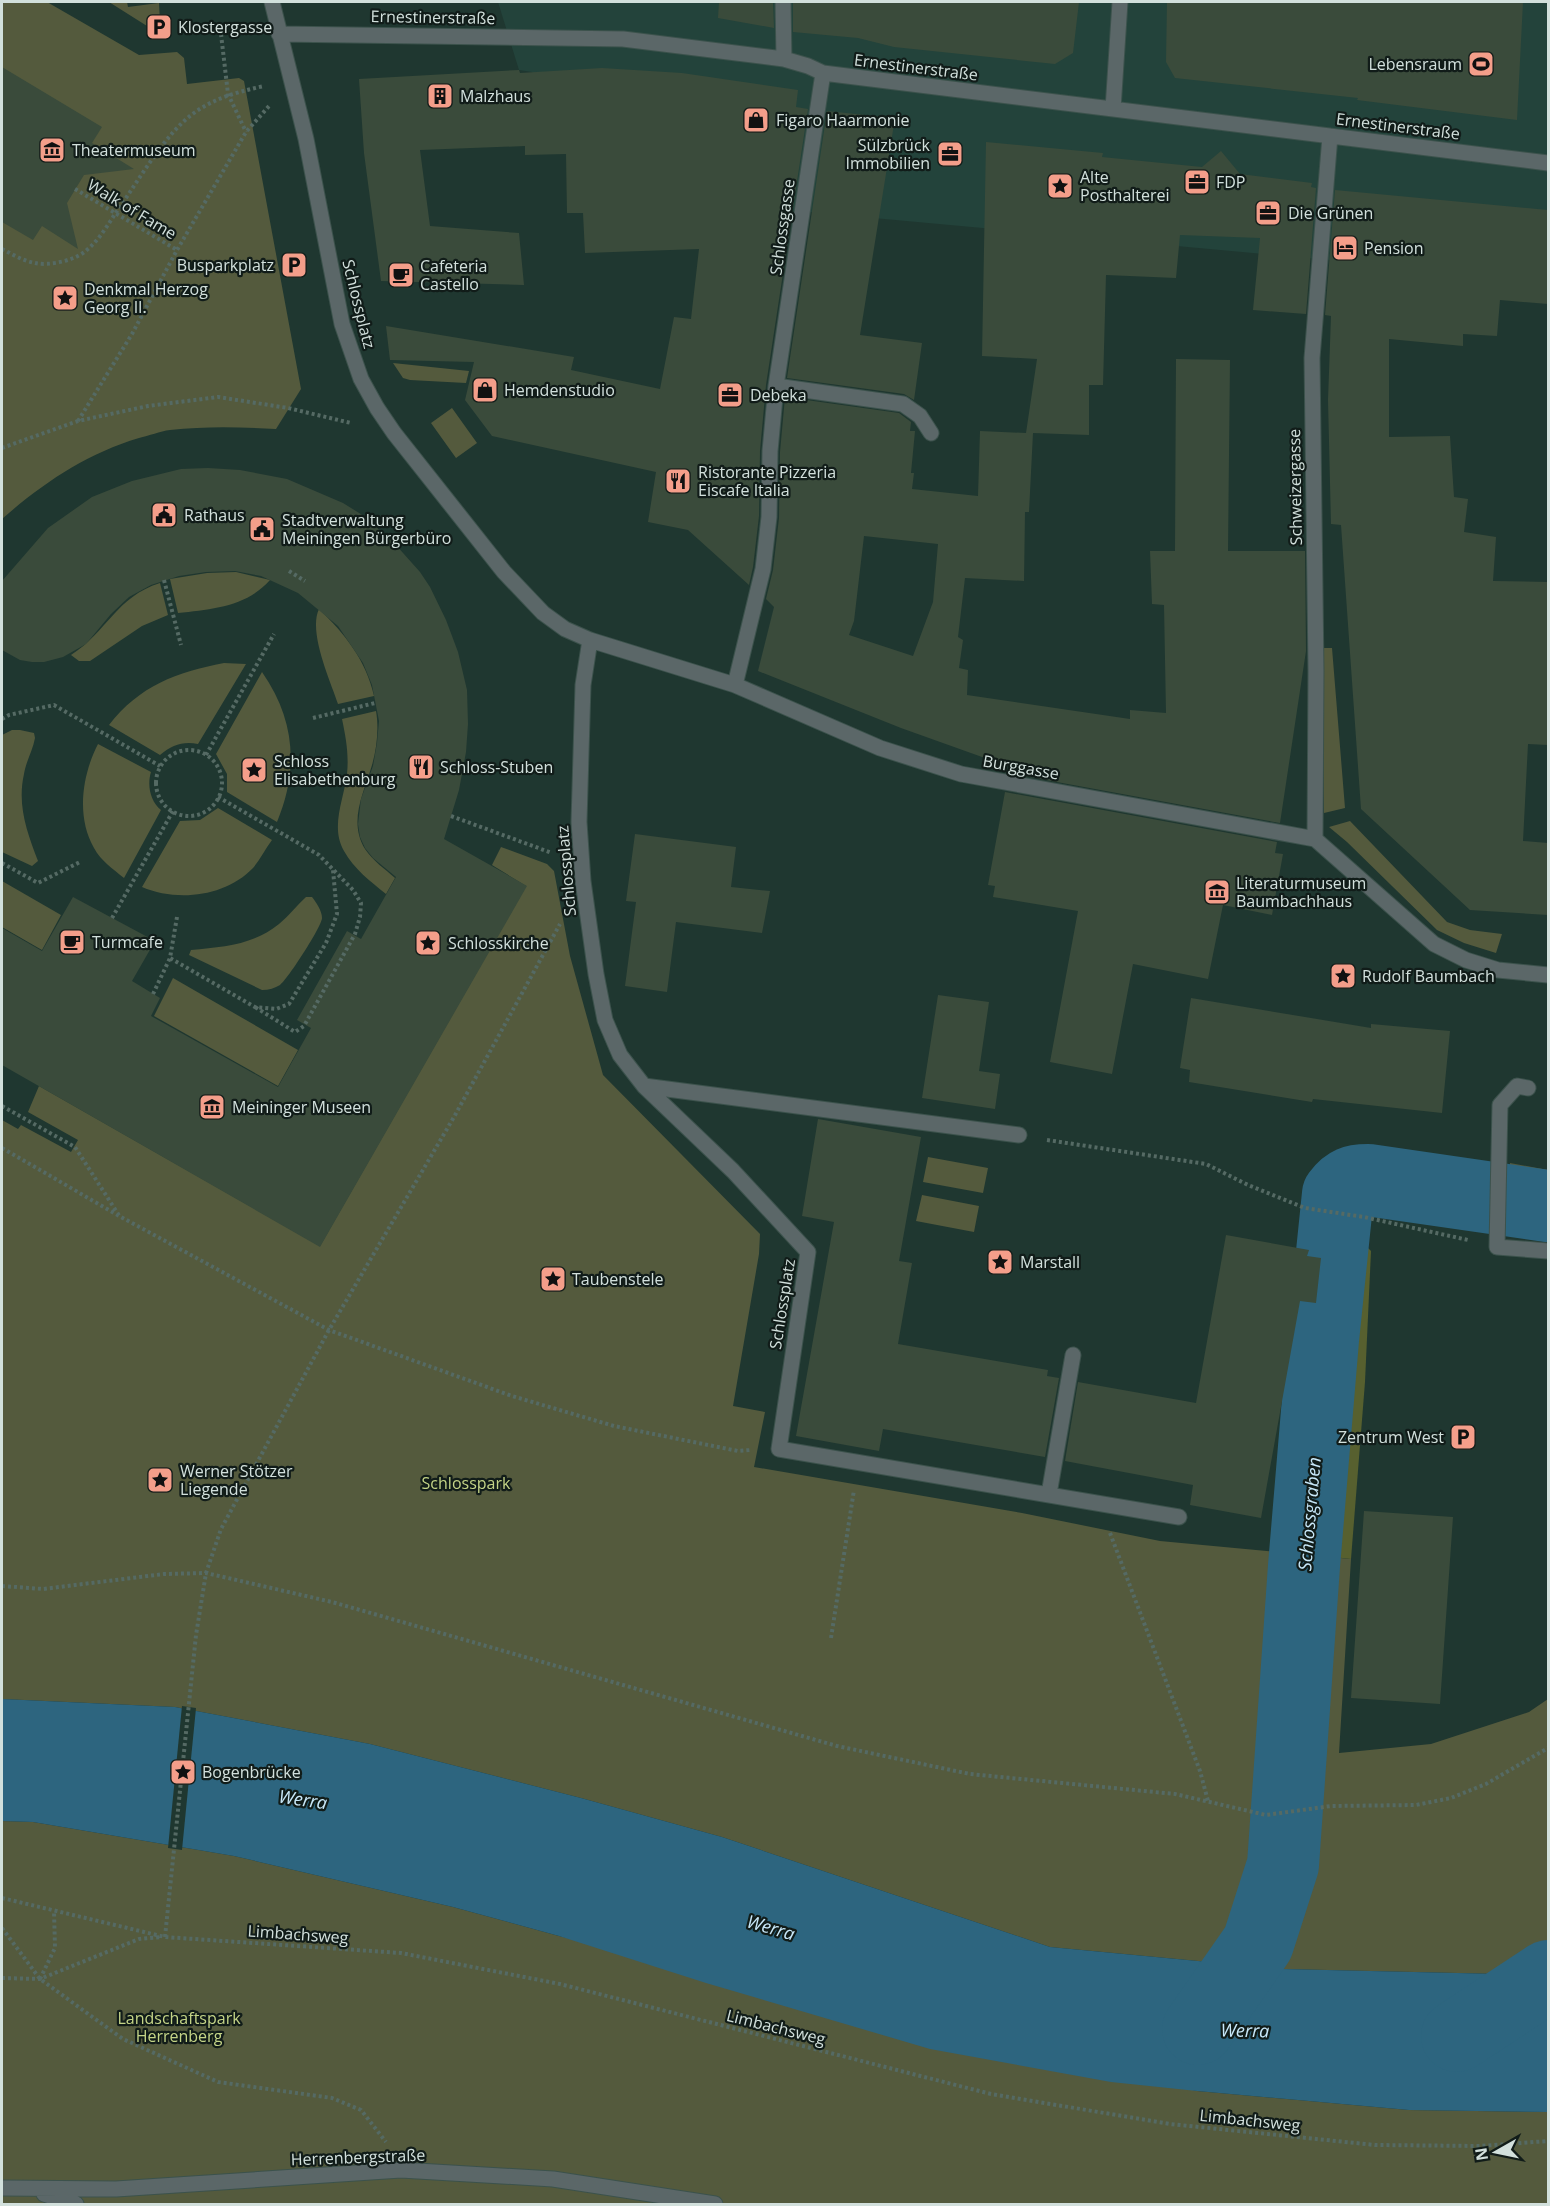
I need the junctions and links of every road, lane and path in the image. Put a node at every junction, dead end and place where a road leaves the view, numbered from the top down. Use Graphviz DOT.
graph roads {
  1 [pos="272,2"];
  2 [pos="783,2"];
  3 [pos="1119,2"];
  4 [pos="221,34"];
  5 [pos="279,34"];
  6 [pos="784,59"];
  7 [pos="823,73"];
  8 [pos="291,80"];
  9 [pos="228,94"];
  10 [pos="1113,109"];
  11 [pos="246,132"];
  12 [pos="1330,136"];
  13 [pos="1548,163"];
  14 [pos="75,189"];
  15 [pos="116,213"];
  16 [pos="2,249"];
  17 [pos="177,250"];
  18 [pos="776,386"];
  19 [pos="78,421"];
  20 [pos="394,433"];
  21 [pos="931,434"];
  22 [pos="2,448"];
  23 [pos="289,571"];
  24 [pos="164,580"];
  25 [pos="305,581"];
  26 [pos="274,634"];
  27 [pos="590,640"];
  28 [pos="181,645"];
  29 [pos="735,685"];
  30 [pos="375,703"];
  31 [pos="2,713"];
  32 [pos="9,715"];
  33 [pos="314,718"];
  34 [pos="2,720"];
  35 [pos="206,755"];
  36 [pos="160,766"];
  37 [pos="218,797"];
  38 [pos="173,811"];
  39 [pos="451,816"];
  40 [pos="1315,839"];
  41 [pos="80,862"];
  42 [pos="2,863"];
  43 [pos="582,863"];
  44 [pos="333,870"];
  45 [pos="177,917"];
  46 [pos="112,918"];
  47 [pos="560,923"];
  48 [pos="170,958"];
  49 [pos="1548,975"];
  50 [pos="330,978"];
  51 [pos="337,982"];
  52 [pos="153,994"];
  53 [pos="255,1006"];
  54 [pos="644,1086"];
  55 [pos="1528,1088"];
  56 [pos="2,1106"];
  57 [pos="1019,1135"];
  58 [pos="2,1148"];
  59 [pos="121,1217"];
  60 [pos="1497,1247"];
  61 [pos="1548,1251"];
  62 [pos="329,1330"];
  63 [pos="1073,1355"];
  64 [pos="779,1449"];
  65 [pos="858,1462"];
  66 [pos="1049,1494"];
  67 [pos="1100,1504"];
  68 [pos="1179,1517"];
  69 [pos="206,1573"];
  70 [pos="2,1586"];
  71 [pos="831,1638"];
  72 [pos="1548,1748"];
  73 [pos="1208,1801"];
  74 [pos="2,1898"];
  75 [pos="54,1911"];
  76 [pos="2,1928"];
  77 [pos="165,1937"];
  78 [pos="2,1978"];
  79 [pos="40,1979"];
  80 [pos="1548,2141"];
  81 [pos="401,2170"];
  82 [pos="2,2188"];
  83 [pos="29,2189"];
  84 [pos="76,2205"];
  85 [pos="715,2205"];
  1 -- 5 [label="street"];
  2 -- 6 [label="street"];
  3 -- 10 [label="street"];
  4 -- 9 [label="path"];
  5 -- 6 [label="street, Ernestinerstraße"];
  5 -- 8 [label="street, Schlossplatz"];
  6 -- 7 [label="street, Ernestinerstraße"];
  7 -- 10 [label="street, Ernestinerstraße"];
  7 -- 18 [label="street, Schlossgasse"];
  8 -- 9 [label="path"];
  8 -- 11 [label="path"];
  8 -- 20 [label="street, Schlossplatz"];
  9 -- 11 [label="path"];
  9 -- 15 [label="path"];
  10 -- 12 [label="street, Ernestinerstraße"];
  11 -- 17 [label="path"];
  12 -- 13 [label="street, Ernestinerstraße"];
  12 -- 40 [label="street, Schweizergasse"];
  14 -- 15 [label="path, Walk of Fame"];
  15 -- 16 [label="path"];
  15 -- 17 [label="path, Walk of Fame"];
  17 -- 19 [label="path"];
  18 -- 21 [label="street"];
  18 -- 29 [label="street, Schlossgasse"];
  19 -- 20 [label="path"];
  19 -- 22 [label="path"];
  20 -- 27 [label="street, Schlossplatz"];
  23 -- 25 [label="path"];
  24 -- 28 [label="path"];
  26 -- 35 [label="path"];
  27 -- 29 [label="street, Schlossplatz"];
  27 -- 43 [label="street, Schlossplatz"];
  29 -- 40 [label="street, Burggasse"];
  30 -- 33 [label="path"];
  31 -- 32 [label="path"];
  32 -- 34 [label="path"];
  32 -- 36 [label="path"];
  35 -- 36 [label="path"];
  35 -- 37 [label="path"];
  36 -- 38 [label="path"];
  37 -- 38 [label="path"];
  37 -- 44 [label="path"];
  38 -- 46 [label="path"];
  39 -- 43 [label="path"];
  40 -- 49 [label="street"];
  41 -- 42 [label="path"];
  43 -- 54 [label="street, Schlossplatz"];
  44 -- 50 [label="path"];
  44 -- 53 [label="path"];
  45 -- 48 [label="path"];
  47 -- 62 [label="path"];
  48 -- 52 [label="path"];
  48 -- 53 [label="path"];
  50 -- 51 [label="path"];
  50 -- 53 [label="path"];
  54 -- 57 [label="street"];
  54 -- 64 [label="street, Schlossplatz"];
  55 -- 60 [label="street"];
  56 -- 59 [label="path"];
  57 -- 60 [label="path"];
  58 -- 59 [label="path"];
  59 -- 62 [label="path"];
  60 -- 61 [label="street"];
  62 -- 64 [label="path"];
  62 -- 69 [label="path"];
  63 -- 66 [label="street"];
  64 -- 65 [label="street"];
  65 -- 66 [label="street"];
  65 -- 71 [label="path"];
  66 -- 67 [label="street"];
  67 -- 68 [label="street"];
  67 -- 73 [label="path"];
  69 -- 70 [label="path"];
  69 -- 73 [label="path"];
  69 -- 77 [label="path"];
  72 -- 73 [label="path"];
  74 -- 75 [label="path, Limbachsweg"];
  75 -- 77 [label="path, Limbachsweg"];
  75 -- 79 [label="path"];
  76 -- 79 [label="path"];
  77 -- 79 [label="path"];
  77 -- 80 [label="path, Limbachsweg"];
  78 -- 79 [label="path"];
  79 -- 81 [label="path"];
  81 -- 83 [label="street, Herrenbergstraße"];
  81 -- 85 [label="street, Herrenbergstraße"];
  82 -- 83 [label="street, Herrenbergstraße"];
  83 -- 84 [label="street"];
}
